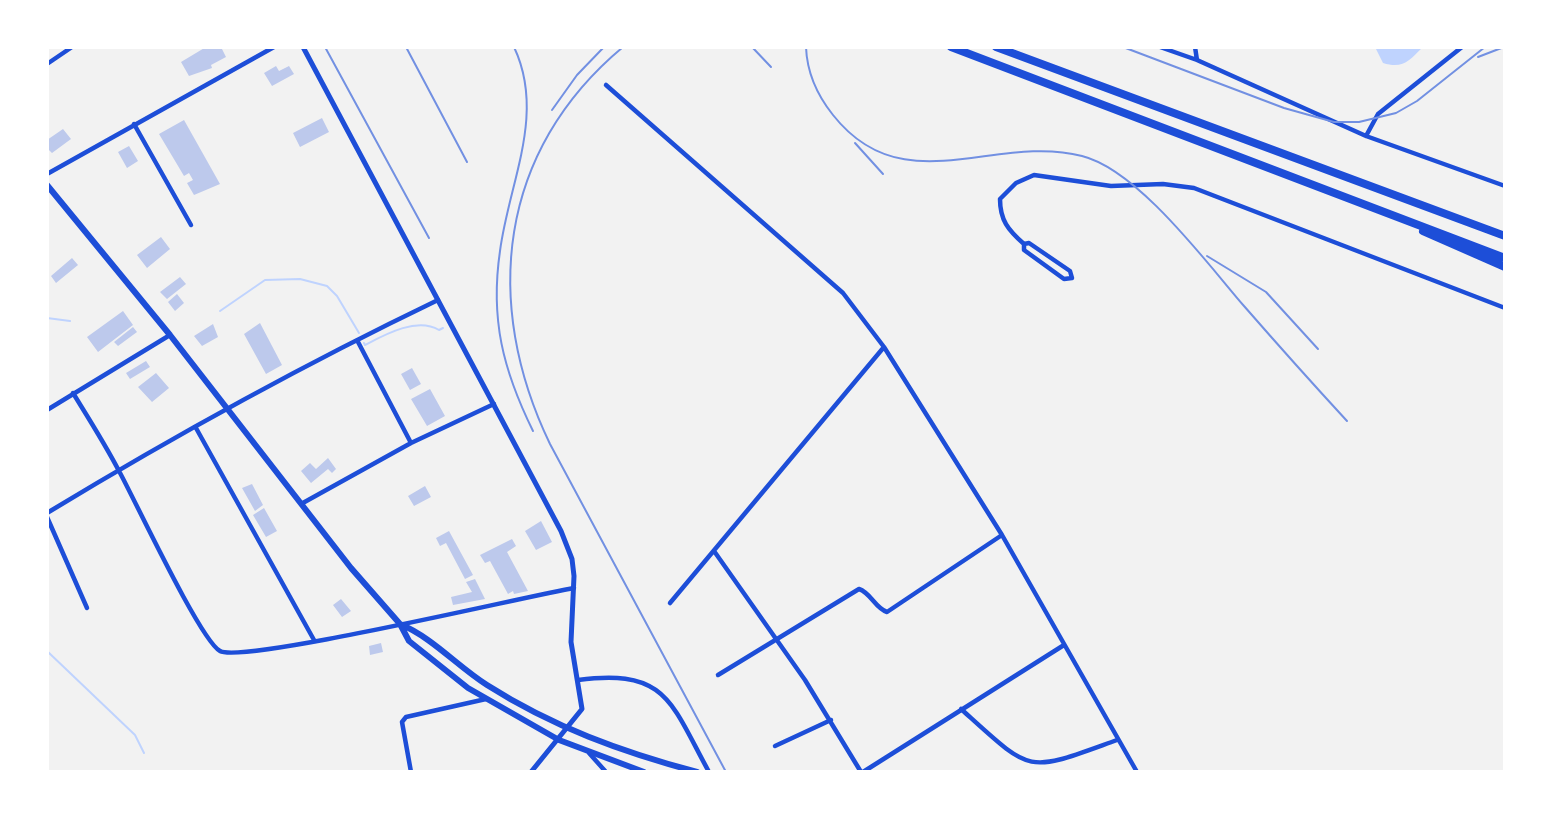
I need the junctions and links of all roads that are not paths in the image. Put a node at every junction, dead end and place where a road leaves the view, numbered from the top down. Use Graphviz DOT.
graph roads {
  1 [pos="72,47"];
  2 [pos="274,47"];
  3 [pos="303,47"];
  4 [pos="951,47"];
  5 [pos="996,47"];
  6 [pos="1160,47"];
  7 [pos="1195,47"];
  8 [pos="1462,47"];
  9 [pos="1197,60"];
  10 [pos="47,64"];
  11 [pos="606,85"];
  12 [pos="134,124"];
  13 [pos="1366,136"];
  14 [pos="47,174"];
  15 [pos="47,185"];
  16 [pos="1505,186"];
  17 [pos="1350,198"];
  18 [pos="191,225"];
  19 [pos="1505,235"];
  20 [pos="1024,244"];
  21 [pos="1505,258"];
  22 [pos="1505,267"];
  23 [pos="438,300"];
  24 [pos="1505,307"];
  25 [pos="170,335"];
  26 [pos="357,340"];
  27 [pos="884,348"];
  28 [pos="73,393"];
  29 [pos="494,404"];
  30 [pos="47,410"];
  31 [pos="228,411"];
  32 [pos="196,428"];
  33 [pos="411,443"];
  34 [pos="119,470"];
  35 [pos="301,504"];
  36 [pos="47,515"];
  37 [pos="1002,535"];
  38 [pos="714,551"];
  39 [pos="574,588"];
  40 [pos="670,603"];
  41 [pos="87,608"];
  42 [pos="400,624"];
  43 [pos="314,640"];
  44 [pos="776,641"];
  45 [pos="1065,645"];
  46 [pos="718,676"];
  47 [pos="578,680"];
  48 [pos="487,699"];
  49 [pos="961,709"];
  50 [pos="831,720"];
  51 [pos="568,730"];
  52 [pos="559,740"];
  53 [pos="1117,740"];
  54 [pos="775,746"];
  55 [pos="589,754"];
  56 [pos="411,772"];
  57 [pos="531,772"];
  58 [pos="606,772"];
  59 [pos="644,772"];
  60 [pos="698,772"];
  61 [pos="709,772"];
  62 [pos="862,772"];
  63 [pos="1137,772"];
  1 -- 10 [label="street"];
  2 -- 12 [label="street"];
  3 -- 23 [label="street"];
  4 -- 17 [label="highway"];
  5 -- 19 [label="highway"];
  6 -- 9 [label="street"];
  7 -- 9 [label="street"];
  8 -- 13 [label="street"];
  9 -- 13 [label="street"];
  11 -- 27 [label="street"];
  12 -- 14 [label="street"];
  12 -- 18 [label="street"];
  13 -- 16 [label="street"];
  15 -- 25 [label="main road"];
  17 -- 21 [label="highway"];
  17 -- 22 [label="highway"];
  20 -- 20 [label="street"];
  20 -- 24 [label="street"];
  23 -- 26 [label="street"];
  23 -- 29 [label="street"];
  25 -- 28 [label="street"];
  25 -- 31 [label="main road"];
  26 -- 31 [label="street"];
  26 -- 33 [label="street"];
  27 -- 37 [label="street"];
  27 -- 38 [label="street"];
  28 -- 30 [label="street"];
  28 -- 34 [label="street"];
  29 -- 33 [label="street"];
  29 -- 39 [label="street"];
  31 -- 32 [label="street"];
  31 -- 35 [label="main road"];
  32 -- 34 [label="street"];
  32 -- 43 [label="street"];
  33 -- 35 [label="street"];
  34 -- 36 [label="street"];
  34 -- 43 [label="street"];
  35 -- 42 [label="main road"];
  36 -- 41 [label="street"];
  37 -- 44 [label="street"];
  37 -- 45 [label="street"];
  38 -- 40 [label="street"];
  38 -- 44 [label="street"];
  39 -- 42 [label="street"];
  39 -- 47 [label="street"];
  42 -- 43 [label="street"];
  42 -- 48 [label="main road"];
  42 -- 51 [label="main road"];
  44 -- 46 [label="street"];
  44 -- 50 [label="street"];
  45 -- 49 [label="street"];
  45 -- 53 [label="street"];
  47 -- 51 [label="street"];
  47 -- 61 [label="street"];
  48 -- 52 [label="main road"];
  48 -- 56 [label="street"];
  49 -- 53 [label="street"];
  49 -- 62 [label="street"];
  50 -- 54 [label="street"];
  50 -- 62 [label="street"];
  51 -- 52 [label="street"];
  51 -- 60 [label="main road"];
  52 -- 55 [label="main road"];
  52 -- 57 [label="street"];
  53 -- 63 [label="street"];
  55 -- 58 [label="street"];
  55 -- 59 [label="main road"];
}
